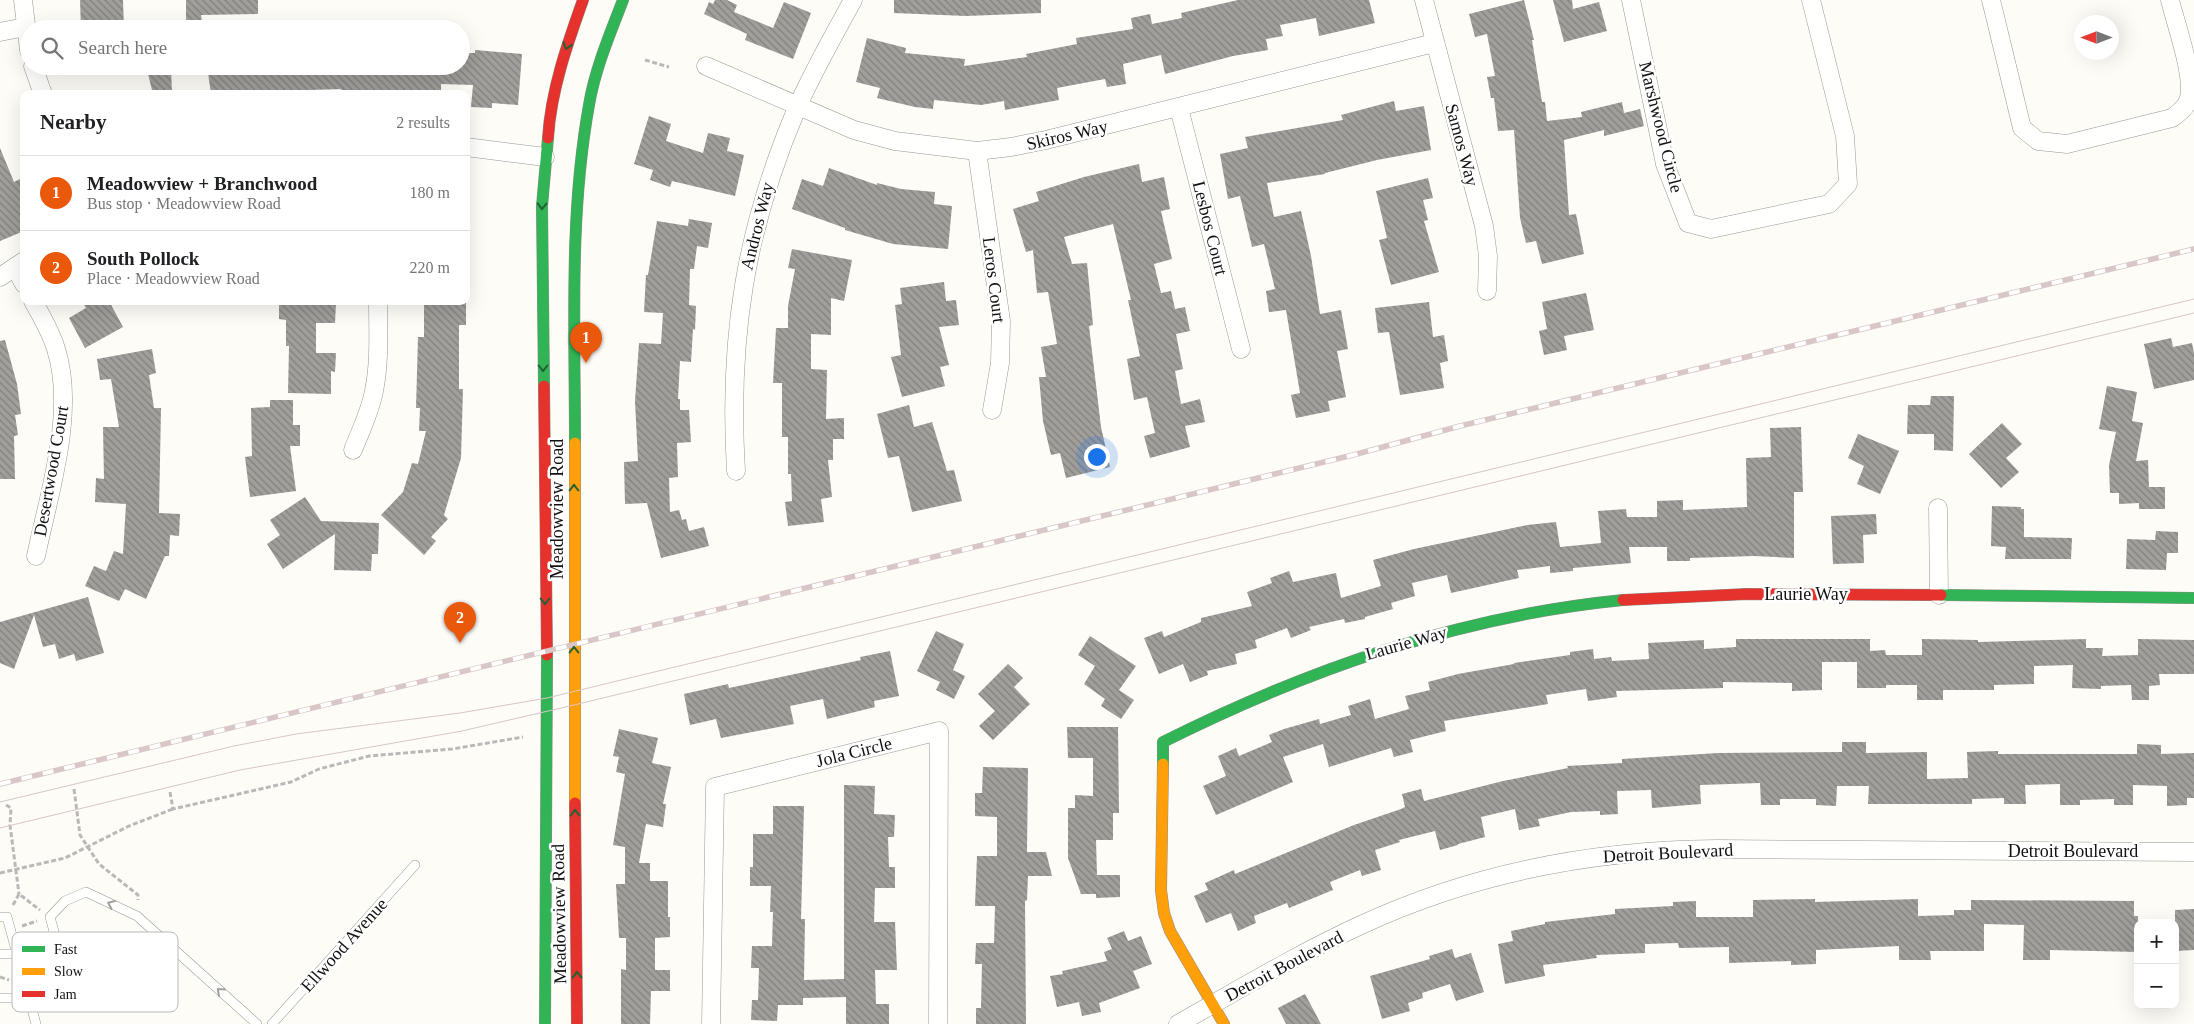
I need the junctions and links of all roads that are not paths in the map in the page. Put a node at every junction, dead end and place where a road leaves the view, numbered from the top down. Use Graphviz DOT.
graph roads {
  1 [pos="24,0"];
  2 [pos="583,0"];
  3 [pos="623,0"];
  4 [pos="854,0"];
  5 [pos="1424,0"];
  6 [pos="1631,0"];
  7 [pos="1811,0"];
  8 [pos="1991,0"];
  9 [pos="2170,0"];
  10 [pos="25,20"];
  11 [pos="20,28"];
  12 [pos="0,32"];
  13 [pos="1434,43"];
  14 [pos="706,66"];
  15 [pos="36,75"];
  16 [pos="42,90"];
  17 [pos="798,106"];
  18 [pos="1179,108"];
  19 [pos="470,148"];
  20 [pos="977,151"];
  21 [pos="544,157"];
  22 [pos="1487,291"];
  23 [pos="35,305"];
  24 [pos="378,305"];
  25 [pos="1241,349"];
  26 [pos="992,410"];
  27 [pos="353,450"];
  28 [pos="736,471"];
  29 [pos="1938,508"];
  30 [pos="36,556"];
  31 [pos="1939,595"];
  32 [pos="2194,598"];
  33 [pos="2194,852"];
  34 [pos="415,865"];
  35 [pos="4,917"];
  36 [pos="54,932"];
  37 [pos="155,932"];
  38 [pos="12,938"];
  39 [pos="178,953"];
  40 [pos="1213,1004"];
  41 [pos="256,1024"];
  42 [pos="272,1024"];
  43 [pos="545,1024"];
  44 [pos="578,1024"];
  45 [pos="711,1024"];
  46 [pos="938,1024"];
  47 [pos="1178,1024"];
  48 [pos="1224,1024"];
  1 -- 10 [label="street"];
  2 -- 21 [label="main road, Meadowview Road, one-way"];
  44 -- 3 [label="main road, Meadowview Road, one-way"];
  4 -- 17 [label="street, Andros Way"];
  5 -- 13 [label="street, Samos Way"];
  6 -- 7 [label="street, Marshwood Circle"];
  8 -- 9 [label="street"];
  11 -- 12 [label="street"];
  13 -- 18 [label="street, Skiros Way"];
  13 -- 22 [label="street, Samos Way"];
  14 -- 17 [label="street, Skiros Way"];
  15 -- 16 [label="street"];
  17 -- 20 [label="street, Skiros Way"];
  17 -- 28 [label="street, Andros Way"];
  18 -- 20 [label="street, Skiros Way"];
  18 -- 25 [label="street, Lesbos Court"];
  19 -- 21 [label="street"];
  20 -- 26 [label="street, Leros Court"];
  21 -- 43 [label="main road, Meadowview Road, one-way"];
  23 -- 30 [label="street, Desertwood Court"];
  24 -- 27 [label="street"];
  29 -- 31 [label="street"];
  31 -- 32 [label="main road, Laurie Way"];
  31 -- 40 [label="main road, Laurie Way"];
  33 -- 40 [label="street, Detroit Boulevard"];
  34 -- 42 [label="lane, Ellwood Avenue"];
  35 -- 38 [label="lane"];
  37 -- 36 [label="lane, one-way"];
  41 -- 39 [label="lane, one-way"];
  40 -- 47 [label="street, Detroit Boulevard"];
  40 -- 48 [label="main road"];
  45 -- 46 [label="street, Jola Circle"];
}
